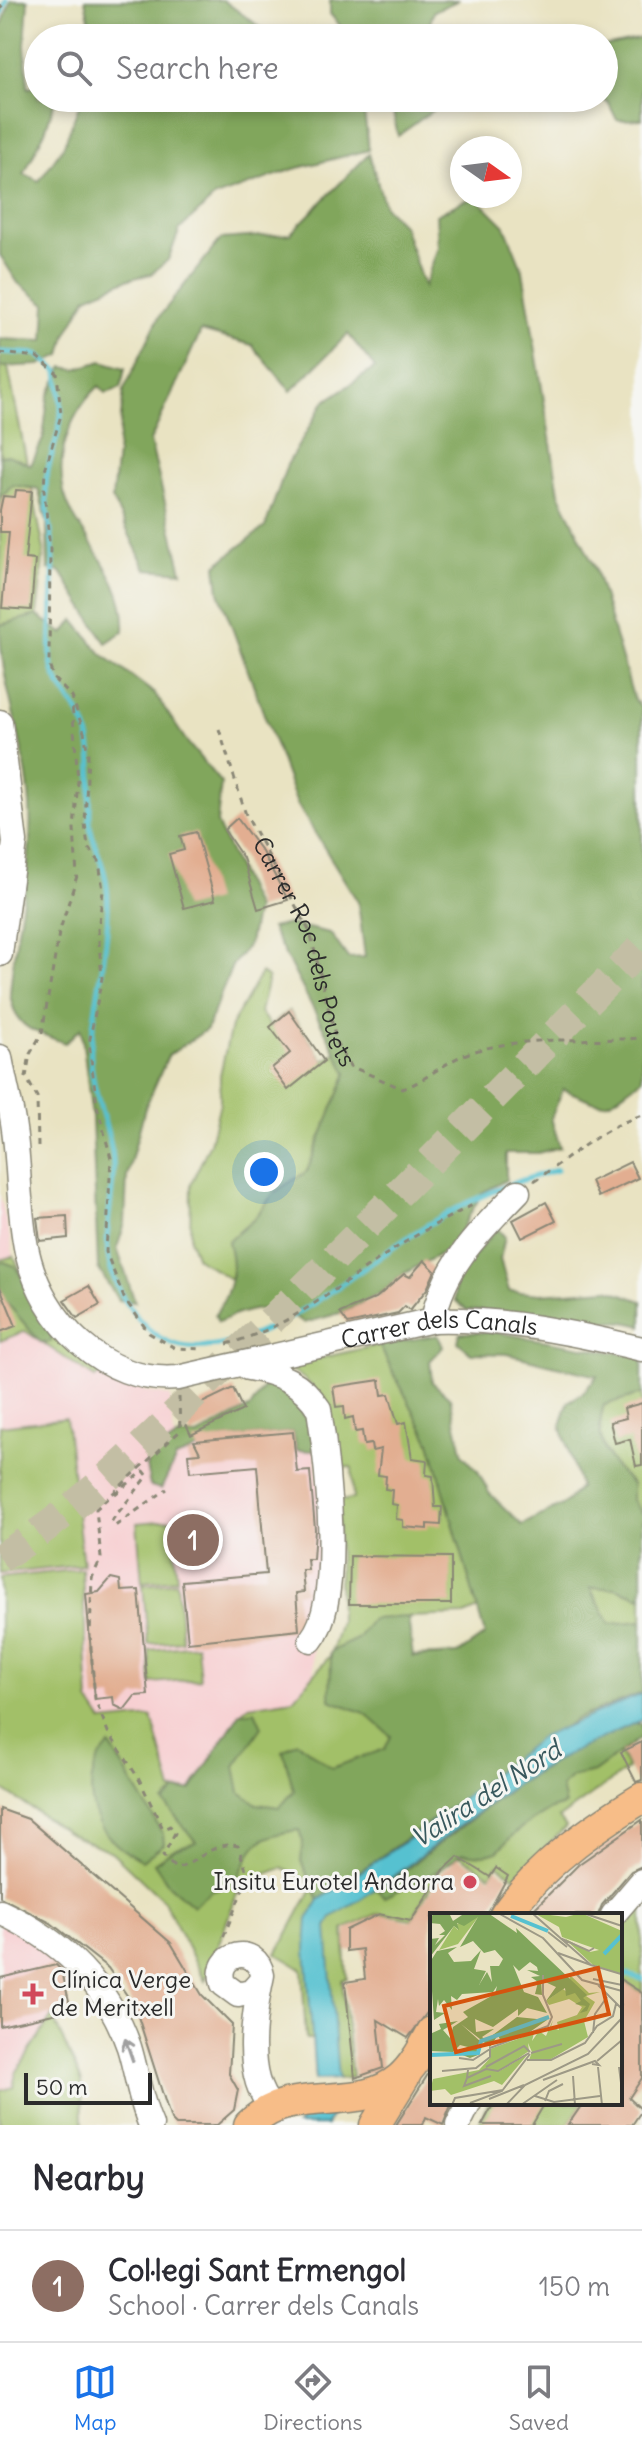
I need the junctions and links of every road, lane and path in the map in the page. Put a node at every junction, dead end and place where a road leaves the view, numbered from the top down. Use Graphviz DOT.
graph roads {
  1 [pos="4,0"];
  2 [pos="0,11"];
  3 [pos="0,353"];
  4 [pos="72,697"];
  5 [pos="0,722"];
  6 [pos="219,729"];
  7 [pos="0,954"];
  8 [pos="642,1038"];
  9 [pos="0,1057"];
  10 [pos="642,1115"];
  11 [pos="38,1158"];
  12 [pos="518,1192"];
  13 [pos="479,1202"];
  14 [pos="433,1320"];
  15 [pos="220,1346"];
  16 [pos="208,1349"];
  17 [pos="642,1349"];
  18 [pos="237,1367"];
  19 [pos="178,1378"];
  20 [pos="167,1489"];
  21 [pos="96,1509"];
  22 [pos="311,1640"];
  23 [pos="642,1798"];
  24 [pos="642,1881"];
  25 [pos="0,1912"];
  26 [pos="507,1913"];
  27 [pos="615,1913"];
  28 [pos="227,1959"];
  29 [pos="260,1982"];
  30 [pos="232,1993"];
  31 [pos="430,2035"];
  32 [pos="255,2039"];
  33 [pos="410,2067"];
  34 [pos="338,2098"];
  35 [pos="468,2105"];
  36 [pos="269,2111"];
  37 [pos="143,2119"];
  38 [pos="373,2125"];
  39 [pos="458,2125"];
  1 -- 2 [label="path"];
  3 -- 4 [label="path"];
  4 -- 11 [label="path"];
  4 -- 16 [label="path"];
  5 -- 7 [label="street"];
  6 -- 8 [label="path, Carrer Roc dels Pouets"];
  9 -- 19 [label="street, Carrer dels Canals"];
  10 -- 12 [label="path"];
  12 -- 14 [label="street"];
  13 -- 15 [label="path"];
  14 -- 17 [label="street, Carrer dels Canals"];
  14 -- 18 [label="street, Carrer dels Canals"];
  18 -- 19 [label="street, Carrer dels Canals"];
  18 -- 22 [label="street, Carrer dels Canals"];
  19 -- 21 [label="path"];
  20 -- 21 [label="path"];
  21 -- 28 [label="path"];
  23 -- 26 [label="main road"];
  24 -- 27 [label="street"];
  37 -- 25 [label="street, one-way"];
  28 -- 29 [label="street"];
  28 -- 30 [label="street"];
  29 -- 30 [label="street"];
  29 -- 32 [label="street"];
  30 -- 32 [label="street"];
  31 -- 33 [label="main road"];
  32 -- 36 [label="street"];
  33 -- 34 [label="main road"];
  33 -- 38 [label="main road"];
  34 -- 36 [label="main road"];
  34 -- 38 [label="main road"];
  35 -- 39 [label="street"];
}
